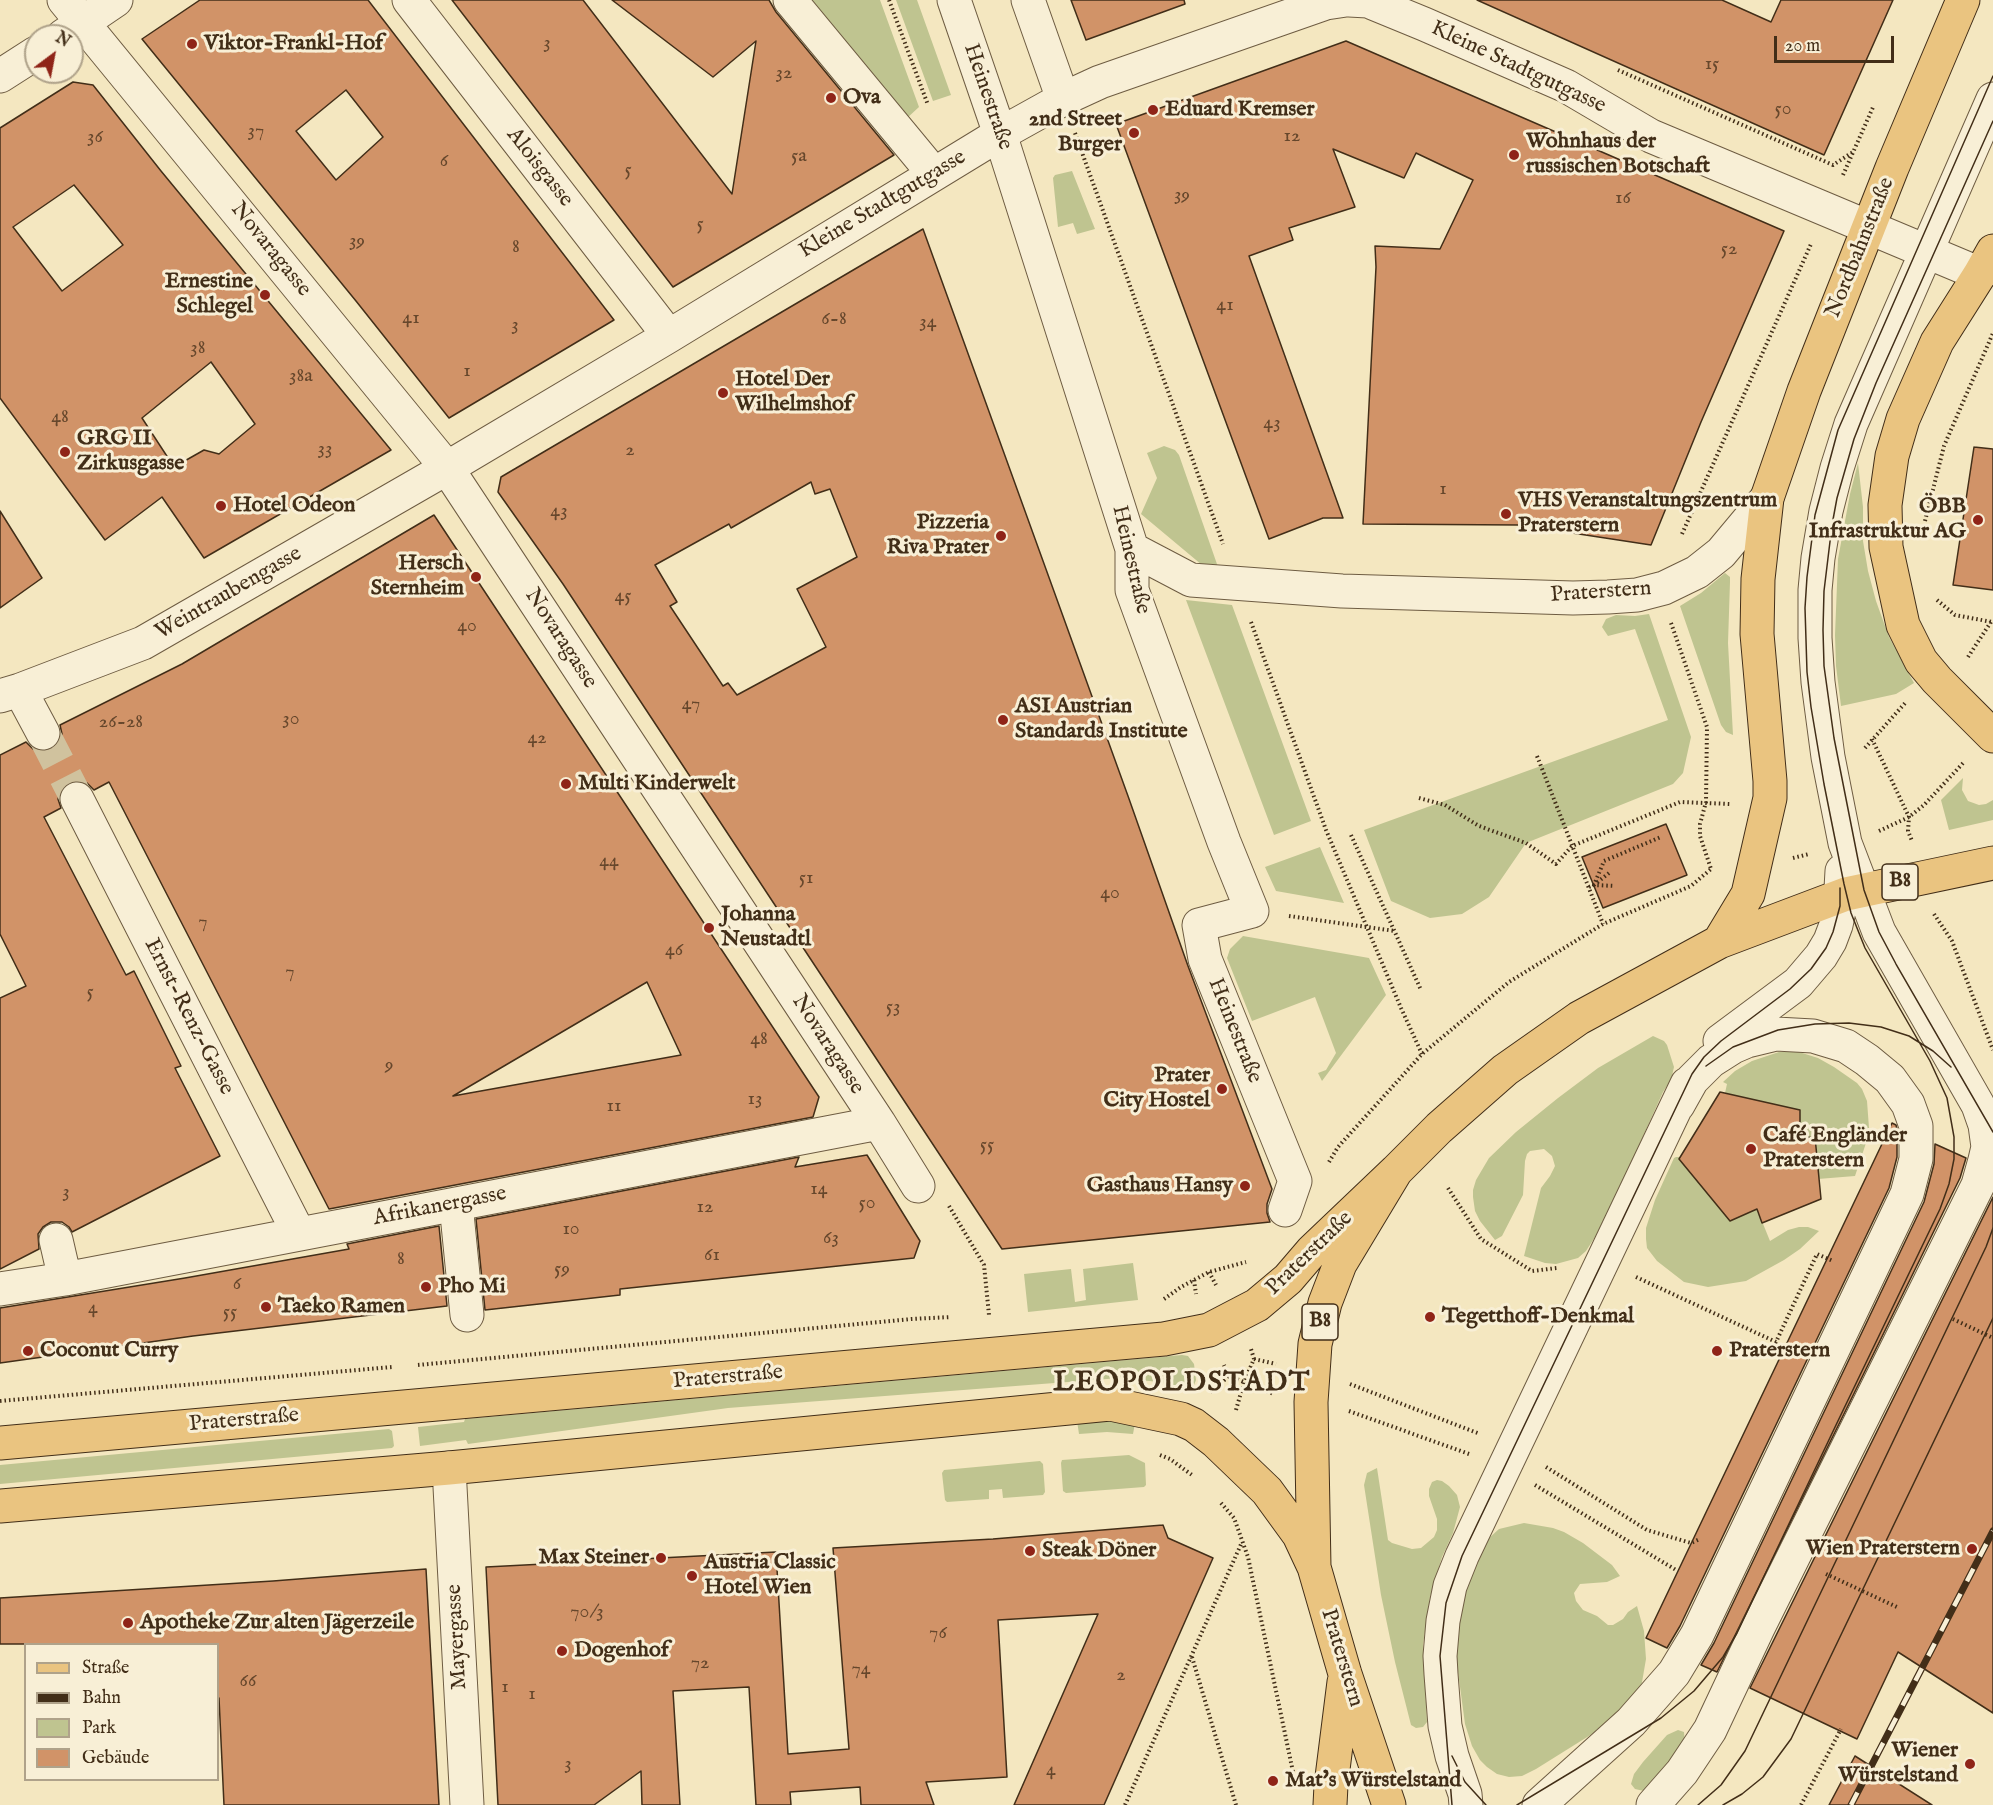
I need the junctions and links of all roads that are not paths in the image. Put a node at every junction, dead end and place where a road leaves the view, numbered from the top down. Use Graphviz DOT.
graph roads {
  1 [pos="116,0"];
  2 [pos="409,0"];
  3 [pos="790,0"];
  4 [pos="954,0"];
  5 [pos="1028,0"];
  6 [pos="1358,0"];
  7 [pos="1963,0"];
  8 [pos="70,20"];
  9 [pos="24,61"];
  10 [pos="0,76"];
  11 [pos="1063,99"];
  12 [pos="1993,99"];
  13 [pos="1000,134"];
  14 [pos="942,169"];
  15 [pos="1869,228"];
  16 [pos="1925,251"];
  17 [pos="1987,263"];
  18 [pos="669,336"];
  19 [pos="447,468"];
  20 [pos="1767,498"];
  21 [pos="1132,549"];
  22 [pos="10,693"];
  23 [pos="43,733"];
  24 [pos="1993,736"];
  25 [pos="77,799"];
  26 [pos="1993,863"];
  27 [pos="1852,892"];
  28 [pos="1719,942"];
  29 [pos="1678,1105"];
  30 [pos="879,1123"];
  31 [pos="1396,1171"];
  32 [pos="918,1186"];
  33 [pos="456,1204"];
  34 [pos="1285,1210"];
  35 [pos="300,1234"];
  36 [pos="56,1240"];
  37 [pos="64,1279"];
  38 [pos="0,1289"];
  39 [pos="467,1315"];
  40 [pos="0,1443"];
  41 [pos="449,1468"];
  42 [pos="0,1506"];
  43 [pos="1314,1568"];
  44 [pos="1345,1674"];
  45 [pos="1459,1772"];
  46 [pos="1330,1795"];
  47 [pos="467,1805"];
  48 [pos="1389,1805"];
  49 [pos="1466,1805"];
  50 [pos="1486,1805"];
  51 [pos="1539,1805"];
  52 [pos="1653,1805"];
  1 -- 8 [label="street"];
  2 -- 18 [label="street, Aloisgasse"];
  3 -- 14 [label="street"];
  4 -- 13 [label="street, Heinestraße"];
  5 -- 11 [label="street"];
  6 -- 11 [label="street, Kleine Stadtgutgasse"];
  6 -- 15 [label="street, Kleine Stadtgutgasse"];
  7 -- 15 [label="main road, Nordbahnstraße"];
  8 -- 19 [label="street, Novaragasse"];
  9 -- 10 [label="street"];
  11 -- 13 [label="street, Kleine Stadtgutgasse"];
  12 -- 16 [label="street"];
  13 -- 14 [label="street, Kleine Stadtgutgasse"];
  13 -- 21 [label="street, Heinestraße"];
  14 -- 18 [label="street, Kleine Stadtgutgasse"];
  15 -- 16 [label="street, Kleine Stadtgutgasse"];
  15 -- 20 [label="main road, Nordbahnstraße"];
  16 -- 17 [label="street, Kleine Stadtgutgasse"];
  16 -- 27 [label="street"];
  17 -- 24 [label="main road"];
  18 -- 19 [label="street, Kleine Stadtgutgasse"];
  19 -- 22 [label="street, Weintraubengasse"];
  19 -- 30 [label="street, Novaragasse"];
  20 -- 21 [label="street, Praterstern"];
  20 -- 28 [label="main road"];
  21 -- 34 [label="street, Heinestraße"];
  22 -- 23 [label="street"];
  25 -- 35 [label="street, Ernst-Renz-Gasse"];
  26 -- 27 [label="main road, Praterstern / B8"];
  27 -- 28 [label="main road, Praterstern / B8"];
  27 -- 29 [label="street"];
  27 -- 52 [label="street"];
  28 -- 31 [label="main road, Praterstern / B8"];
  29 -- 45 [label="street"];
  29 -- 51 [label="street"];
  30 -- 32 [label="street, Novaragasse"];
  30 -- 33 [label="street, Afrikanergasse"];
  31 -- 40 [label="main road, Praterstraße"];
  31 -- 43 [label="main road, Praterstern / B8"];
  33 -- 35 [label="street, Afrikanergasse"];
  33 -- 39 [label="street"];
  35 -- 37 [label="street, Afrikanergasse"];
  36 -- 37 [label="street"];
  37 -- 38 [label="street, Afrikanergasse"];
  41 -- 42 [label="main road"];
  41 -- 43 [label="main road"];
  41 -- 47 [label="street, Mayergasse"];
  43 -- 44 [label="main road, Praterstern / B8"];
  44 -- 46 [label="main road, B8"];
  44 -- 48 [label="main road, Praterstern / B8"];
  45 -- 49 [label="street"];
  45 -- 50 [label="street"];
}
